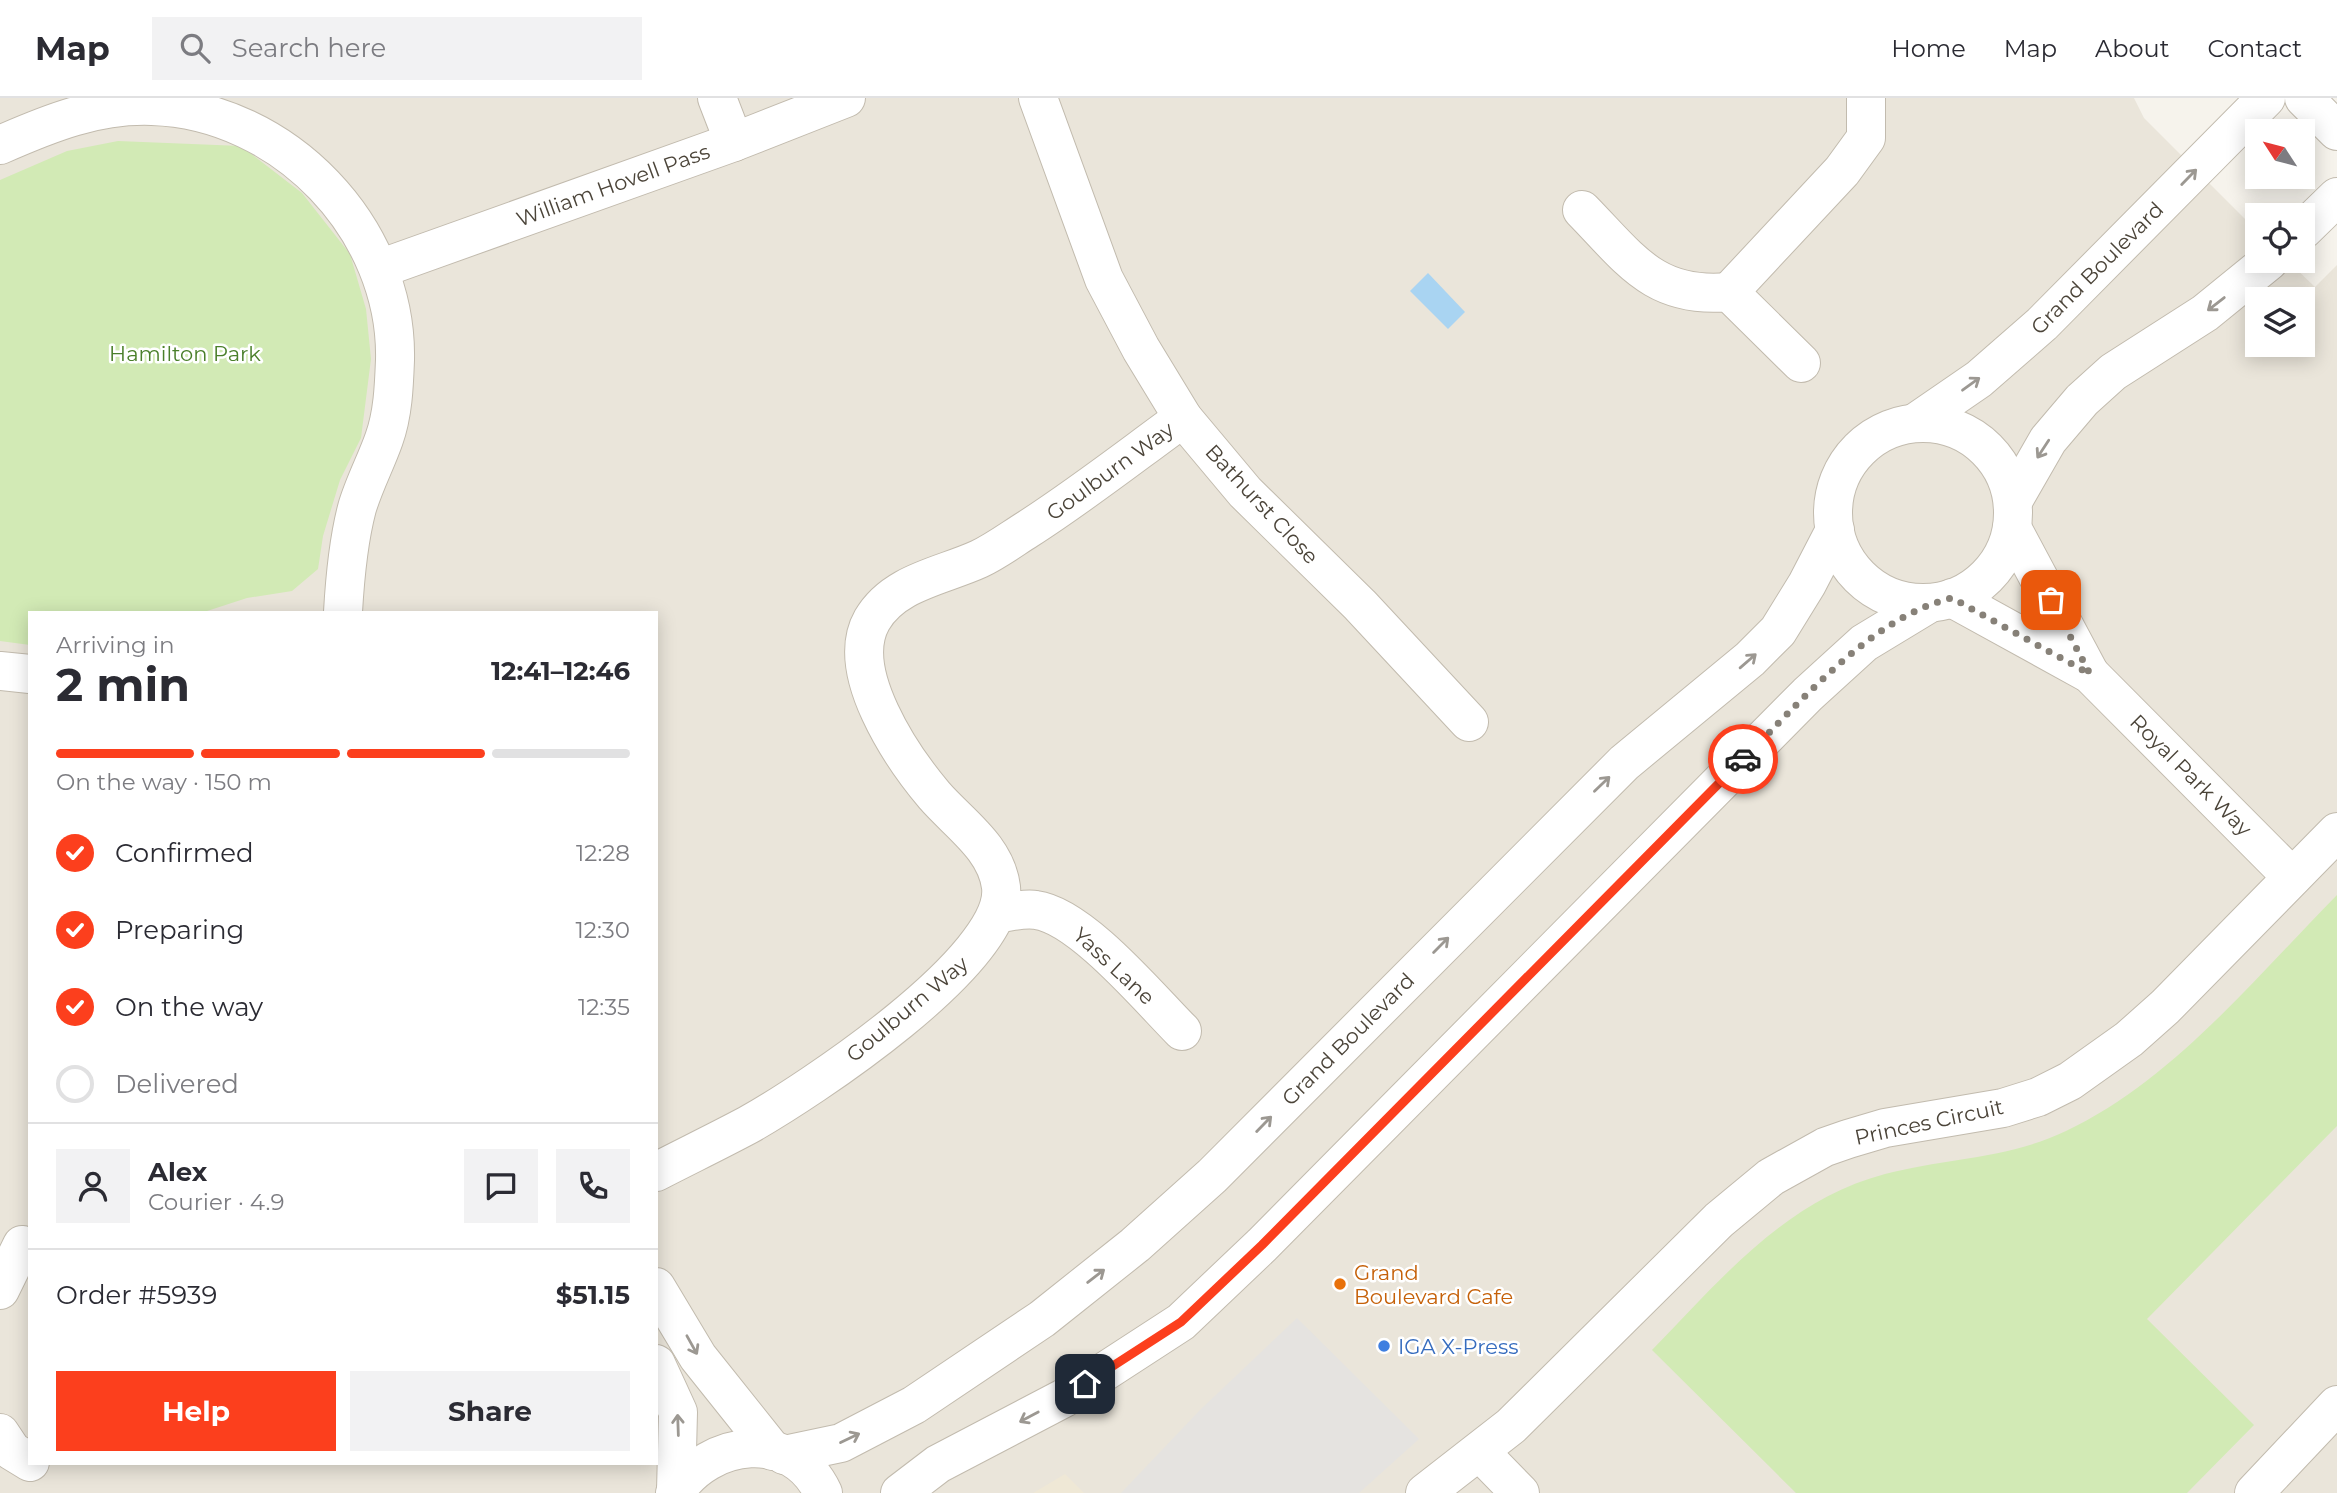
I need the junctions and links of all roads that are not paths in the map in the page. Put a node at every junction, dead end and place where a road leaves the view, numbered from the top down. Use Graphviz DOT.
graph roads {
  1 [pos="717,98"];
  2 [pos="846,98"];
  3 [pos="1038,98"];
  4 [pos="1866,98"];
  5 [pos="2266,98"];
  6 [pos="2304,98"];
  7 [pos="154,102"];
  8 [pos="2337,131"];
  9 [pos="734,142"];
  10 [pos="0,145"];
  11 [pos="2337,197"];
  12 [pos="1582,210"];
  13 [pos="2315,218"];
  14 [pos="379,270"];
  15 [pos="2254,273"];
  16 [pos="1729,292"];
  17 [pos="1801,363"];
  18 [pos="1182,418"];
  19 [pos="1915,423"];
  20 [pos="2013,514"];
  21 [pos="1835,530"];
  22 [pos="1941,600"];
  23 [pos="343,611"];
  24 [pos="0,671"];
  25 [pos="28,674"];
  26 [pos="2090,674"];
  27 [pos="1469,722"];
  28 [pos="2337,832"];
  29 [pos="2292,877"];
  30 [pos="998,913"];
  31 [pos="1182,1031"];
  32 [pos="658,1171"];
  33 [pos="17,1240"];
  34 [pos="0,1290"];
  35 [pos="658,1290"];
  36 [pos="658,1368"];
  37 [pos="2337,1405"];
  38 [pos="0,1433"];
  39 [pos="1480,1452"];
  40 [pos="779,1453"];
  41 [pos="28,1461"];
  42 [pos="675,1492"];
  43 [pos="823,1493"];
  44 [pos="900,1493"];
  45 [pos="1425,1493"];
  46 [pos="1520,1493"];
  47 [pos="2254,1493"];
  1 -- 9 [label="street"];
  2 -- 9 [label="street, William Hovell Pass"];
  3 -- 18 [label="street, Bathurst Close"];
  4 -- 16 [label="street"];
  19 -- 5 [label="street, Grand Boulevard, one-way"];
  6 -- 8 [label="street"];
  7 -- 10 [label="street"];
  7 -- 14 [label="street"];
  9 -- 14 [label="street, William Hovell Pass"];
  11 -- 13 [label="street"];
  12 -- 16 [label="street"];
  14 -- 23 [label="street"];
  15 -- 20 [label="street, one-way"];
  16 -- 17 [label="street"];
  18 -- 27 [label="street, Bathurst Close"];
  18 -- 30 [label="street, Goulburn Way"];
  19 -- 20 [label="street"];
  19 -- 21 [label="street"];
  20 -- 22 [label="street"];
  20 -- 26 [label="street, Royal Park Way"];
  21 -- 22 [label="street"];
  40 -- 21 [label="street, Grand Boulevard, one-way"];
  22 -- 26 [label="street, Royal Park Way"];
  22 -- 44 [label="street, one-way"];
  24 -- 25 [label="street"];
  26 -- 29 [label="street, Royal Park Way"];
  28 -- 29 [label="street, Princes Circuit"];
  29 -- 39 [label="street, Princes Circuit"];
  30 -- 31 [label="street, Yass Lane"];
  30 -- 32 [label="street, Goulburn Way"];
  33 -- 34 [label="street"];
  35 -- 40 [label="street, one-way"];
  42 -- 36 [label="street, one-way"];
  37 -- 47 [label="street"];
  38 -- 41 [label="street"];
  39 -- 45 [label="street, Princes Circuit"];
  39 -- 46 [label="street"];
  40 -- 42 [label="street, Grand Boulevard"];
  40 -- 43 [label="street"];
}
